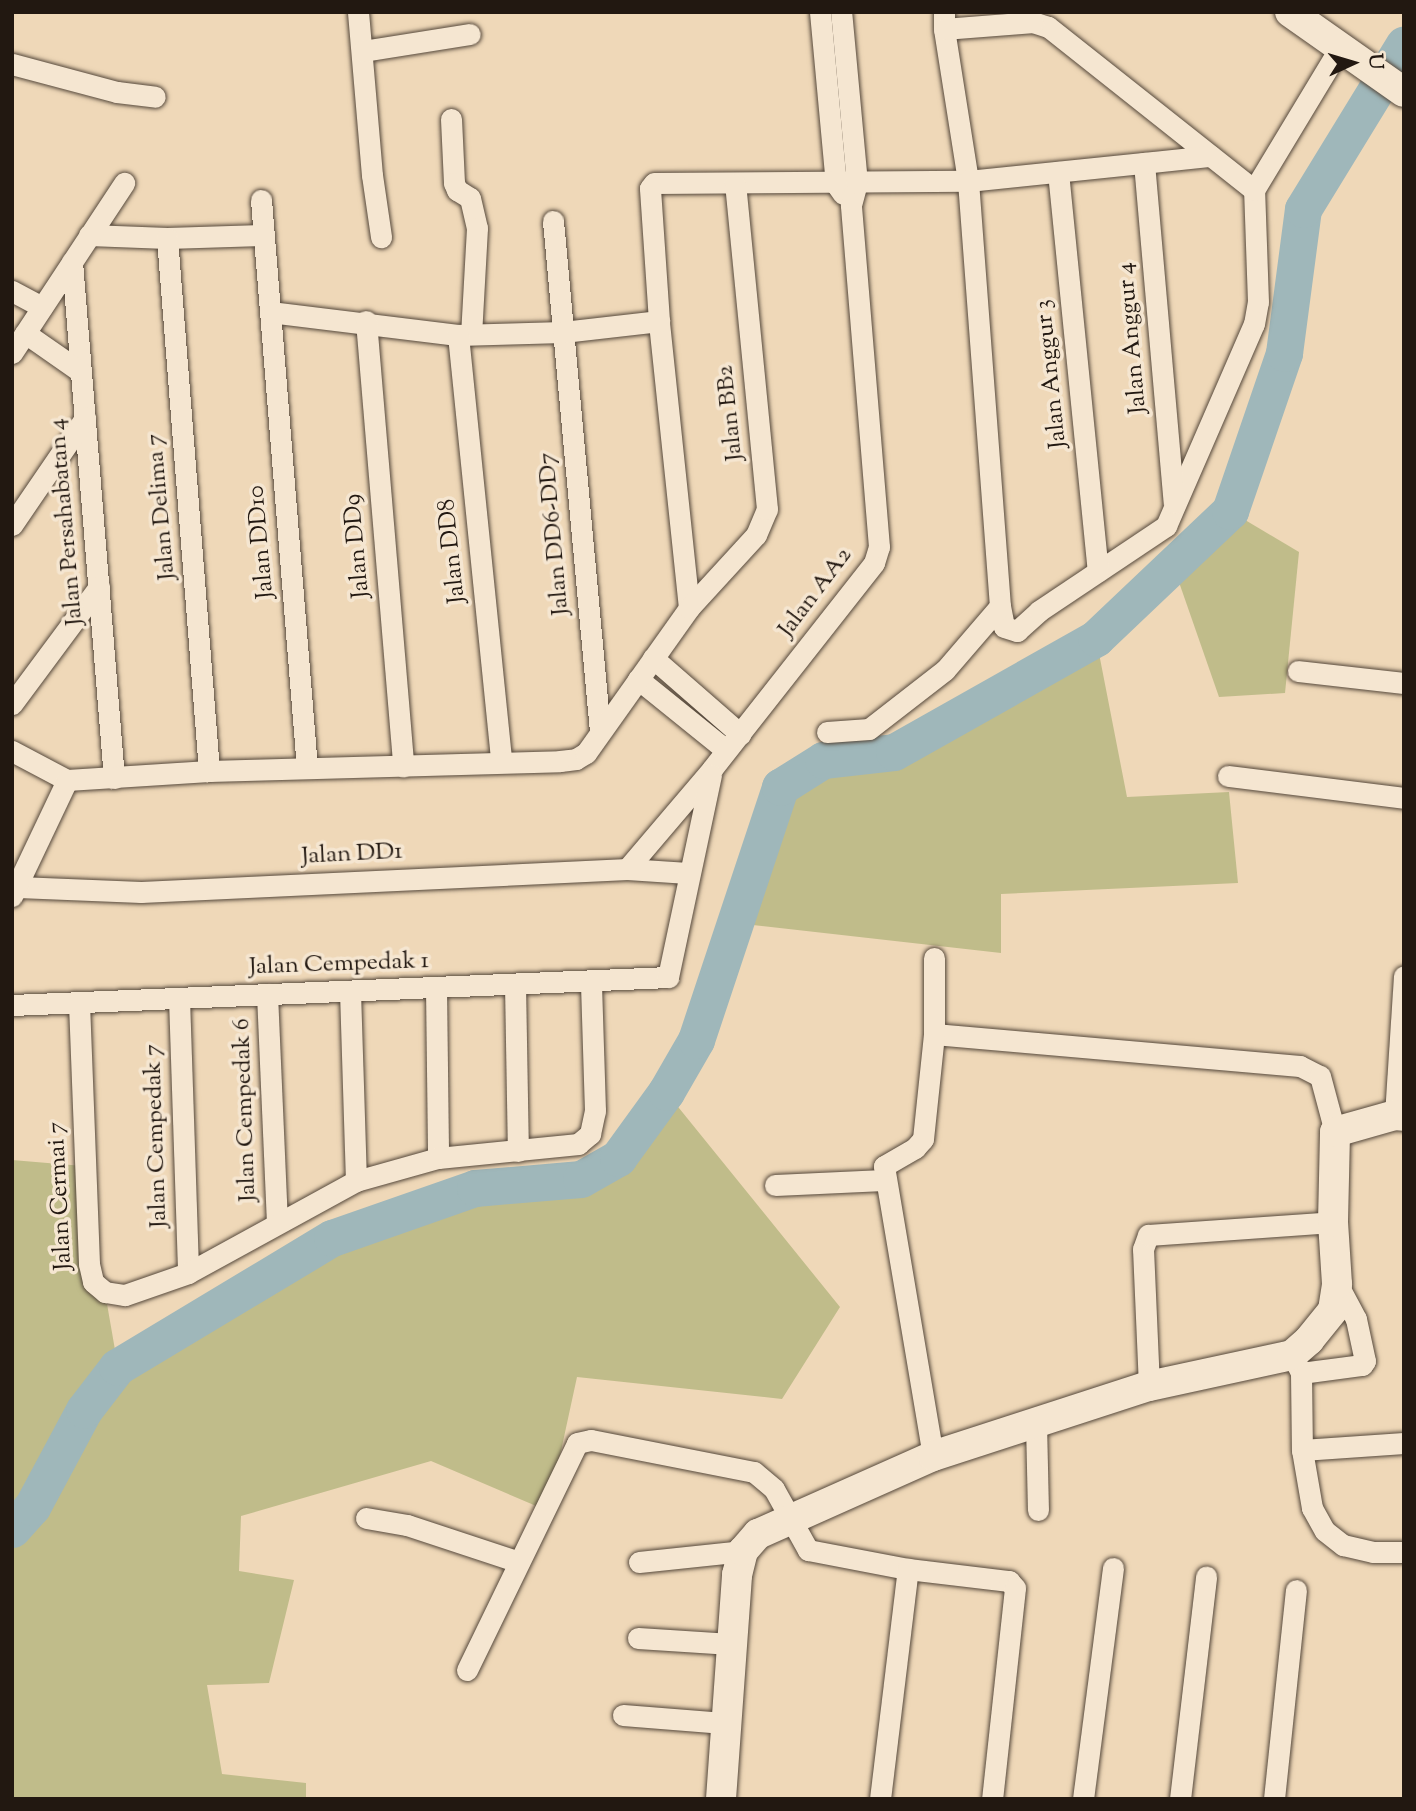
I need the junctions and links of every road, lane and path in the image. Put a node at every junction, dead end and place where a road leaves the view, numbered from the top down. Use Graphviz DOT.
graph roads {
  1 [pos="358,12"];
  2 [pos="820,12"];
  3 [pos="841,12"];
  4 [pos="1290,12"];
  5 [pos="944,21"];
  6 [pos="470,34"];
  7 [pos="1339,49"];
  8 [pos="363,51"];
  9 [pos="12,64"];
  10 [pos="1404,92"];
  11 [pos="155,97"];
  12 [pos="451,119"];
  13 [pos="1211,156"];
  14 [pos="1144,163"];
  15 [pos="1058,172"];
  16 [pos="968,181"];
  17 [pos="124,183"];
  18 [pos="846,183"];
  19 [pos="735,185"];
  20 [pos="1254,190"];
  21 [pos="261,200"];
  22 [pos="554,220"];
  23 [pos="89,235"];
  24 [pos="262,235"];
  25 [pos="381,237"];
  26 [pos="167,238"];
  27 [pos="72,262"];
  28 [pos="12,291"];
  29 [pos="42,307"];
  30 [pos="270,312"];
  31 [pos="659,320"];
  32 [pos="366,321"];
  33 [pos="563,332"];
  34 [pos="25,333"];
  35 [pos="464,334"];
  36 [pos="12,353"];
  37 [pos="81,372"];
  38 [pos="85,418"];
  39 [pos="1175,508"];
  40 [pos="12,525"];
  41 [pos="1097,571"];
  42 [pos="99,587"];
  43 [pos="1000,606"];
  44 [pos="688,608"];
  45 [pos="653,658"];
  46 [pos="1298,671"];
  47 [pos="638,679"];
  48 [pos="1404,683"];
  49 [pos="12,704"];
  50 [pos="600,732"];
  51 [pos="827,732"];
  52 [pos="733,742"];
  53 [pos="12,751"];
  54 [pos="500,762"];
  55 [pos="403,766"];
  56 [pos="307,768"];
  57 [pos="712,769"];
  58 [pos="209,771"];
  59 [pos="1228,776"];
  60 [pos="114,778"];
  61 [pos="67,780"];
  62 [pos="1404,798"];
  63 [pos="627,869"];
  64 [pos="688,873"];
  65 [pos="14,889"];
  66 [pos="934,958"];
  67 [pos="1404,976"];
  68 [pos="591,981"];
  69 [pos="515,984"];
  70 [pos="436,987"];
  71 [pos="350,991"];
  72 [pos="267,995"];
  73 [pos="179,998"];
  74 [pos="79,1003"];
  75 [pos="12,1005"];
  76 [pos="934,1034"];
  77 [pos="1399,1116"];
  78 [pos="1335,1132"];
  79 [pos="519,1151"];
  80 [pos="438,1158"];
  81 [pos="884,1180"];
  82 [pos="356,1181"];
  83 [pos="775,1185"];
  84 [pos="1333,1222"];
  85 [pos="277,1223"];
  86 [pos="188,1273"];
  87 [pos="1337,1284"];
  88 [pos="1296,1364"];
  89 [pos="1149,1386"];
  90 [pos="1036,1423"];
  91 [pos="1404,1443"];
  92 [pos="1302,1450"];
  93 [pos="933,1456"];
  94 [pos="1038,1510"];
  95 [pos="791,1517"];
  96 [pos="366,1518"];
  97 [pos="743,1551"];
  98 [pos="1404,1552"];
  99 [pos="519,1562"];
  100 [pos="639,1562"];
  101 [pos="1113,1568"];
  102 [pos="908,1569"];
  103 [pos="1206,1577"];
  104 [pos="1296,1590"];
  105 [pos="638,1638"];
  106 [pos="731,1644"];
  107 [pos="467,1670"];
  108 [pos="624,1715"];
  109 [pos="724,1723"];
  110 [pos="721,1799"];
  111 [pos="880,1799"];
  112 [pos="992,1799"];
  113 [pos="1083,1799"];
  114 [pos="1180,1799"];
  115 [pos="1274,1799"];
  1 -- 8 [label="street"];
  2 -- 18 [label="street"];
  3 -- 18 [label="street"];
  4 -- 7 [label="street"];
  5 -- 13 [label="street"];
  5 -- 16 [label="street"];
  6 -- 8 [label="street"];
  7 -- 10 [label="street"];
  7 -- 20 [label="street"];
  8 -- 25 [label="street"];
  9 -- 11 [label="street"];
  12 -- 35 [label="street, Jalan DD8"];
  13 -- 14 [label="street"];
  13 -- 20 [label="street"];
  14 -- 15 [label="street"];
  14 -- 39 [label="street, Jalan Anggur 4"];
  15 -- 16 [label="street"];
  15 -- 41 [label="street, Jalan Anggur 3"];
  16 -- 18 [label="street"];
  16 -- 43 [label="street"];
  17 -- 23 [label="street"];
  18 -- 19 [label="street"];
  18 -- 52 [label="street, Jalan AA2"];
  19 -- 31 [label="street"];
  19 -- 44 [label="street, Jalan BB2"];
  20 -- 39 [label="street"];
  21 -- 24 [label="street, Jalan DD10"];
  22 -- 33 [label="street, Jalan DD6-DD7"];
  23 -- 26 [label="street"];
  23 -- 27 [label="street"];
  24 -- 26 [label="street"];
  24 -- 30 [label="street, Jalan DD10"];
  26 -- 58 [label="street, Jalan Delima 7"];
  27 -- 29 [label="street"];
  27 -- 37 [label="street, Jalan Persahabatan 4"];
  28 -- 29 [label="street"];
  29 -- 34 [label="street"];
  30 -- 32 [label="street"];
  30 -- 56 [label="street, Jalan DD10"];
  31 -- 33 [label="street"];
  31 -- 44 [label="street"];
  32 -- 35 [label="street"];
  32 -- 55 [label="street, Jalan DD9"];
  33 -- 35 [label="street"];
  33 -- 50 [label="street, Jalan DD6-DD7"];
  34 -- 36 [label="street"];
  34 -- 37 [label="street"];
  35 -- 54 [label="street, Jalan DD8"];
  37 -- 38 [label="street, Jalan Persahabatan 4"];
  38 -- 40 [label="street"];
  38 -- 42 [label="street, Jalan Persahabatan 4"];
  39 -- 41 [label="street"];
  41 -- 43 [label="street"];
  42 -- 49 [label="street"];
  42 -- 60 [label="street, Jalan Persahabatan 4"];
  43 -- 51 [label="street"];
  44 -- 45 [label="street, Jalan BB2"];
  45 -- 47 [label="street, Jalan BB2"];
  45 -- 52 [label="street"];
  46 -- 48 [label="street"];
  47 -- 50 [label="street, Jalan BB2"];
  47 -- 52 [label="street"];
  50 -- 54 [label="street, Jalan BB2"];
  52 -- 57 [label="street, Jalan AA2"];
  53 -- 61 [label="street"];
  54 -- 55 [label="street, Jalan BB2"];
  55 -- 56 [label="street, Jalan BB2"];
  56 -- 58 [label="street, Jalan BB2"];
  57 -- 63 [label="street, Jalan AA2"];
  57 -- 64 [label="street"];
  58 -- 60 [label="street, Jalan BB2"];
  59 -- 62 [label="street"];
  60 -- 61 [label="street, Jalan BB2"];
  61 -- 65 [label="street"];
  63 -- 64 [label="street, Jalan DD1"];
  63 -- 65 [label="street, Jalan DD1"];
  64 -- 68 [label="street, Jalan Cempedak 1"];
  66 -- 76 [label="street"];
  67 -- 77 [label="street"];
  68 -- 69 [label="street, Jalan Cempedak 1"];
  68 -- 79 [label="street"];
  69 -- 70 [label="street, Jalan Cempedak 1"];
  69 -- 79 [label="street"];
  70 -- 71 [label="street, Jalan Cempedak 1"];
  70 -- 80 [label="street"];
  71 -- 72 [label="street, Jalan Cempedak 1"];
  71 -- 82 [label="street"];
  72 -- 73 [label="street, Jalan Cempedak 1"];
  72 -- 85 [label="street, Jalan Cempedak 6"];
  73 -- 74 [label="street, Jalan Cempedak 1"];
  73 -- 86 [label="street, Jalan Cempedak 7"];
  74 -- 75 [label="street, Jalan Cempedak 1"];
  74 -- 86 [label="street, Jalan Cermai 7"];
  76 -- 78 [label="street"];
  76 -- 81 [label="street"];
  77 -- 78 [label="street"];
  78 -- 84 [label="street"];
  79 -- 80 [label="street"];
  80 -- 82 [label="street"];
  81 -- 83 [label="street"];
  81 -- 93 [label="street"];
  82 -- 85 [label="street"];
  84 -- 87 [label="street"];
  84 -- 89 [label="street"];
  85 -- 86 [label="street"];
  87 -- 88 [label="street"];
  87 -- 88 [label="street"];
  88 -- 89 [label="street"];
  88 -- 92 [label="street"];
  89 -- 90 [label="street"];
  90 -- 93 [label="street"];
  90 -- 94 [label="street"];
  91 -- 92 [label="street"];
  92 -- 98 [label="street"];
  93 -- 95 [label="street"];
  95 -- 97 [label="street"];
  95 -- 99 [label="street"];
  95 -- 102 [label="street"];
  96 -- 99 [label="street"];
  97 -- 100 [label="street"];
  97 -- 106 [label="street"];
  99 -- 107 [label="street"];
  101 -- 113 [label="street"];
  102 -- 111 [label="street"];
  102 -- 112 [label="street"];
  103 -- 114 [label="street"];
  104 -- 115 [label="street"];
  105 -- 106 [label="street"];
  106 -- 109 [label="street"];
  108 -- 109 [label="street"];
  109 -- 110 [label="street"];
}
